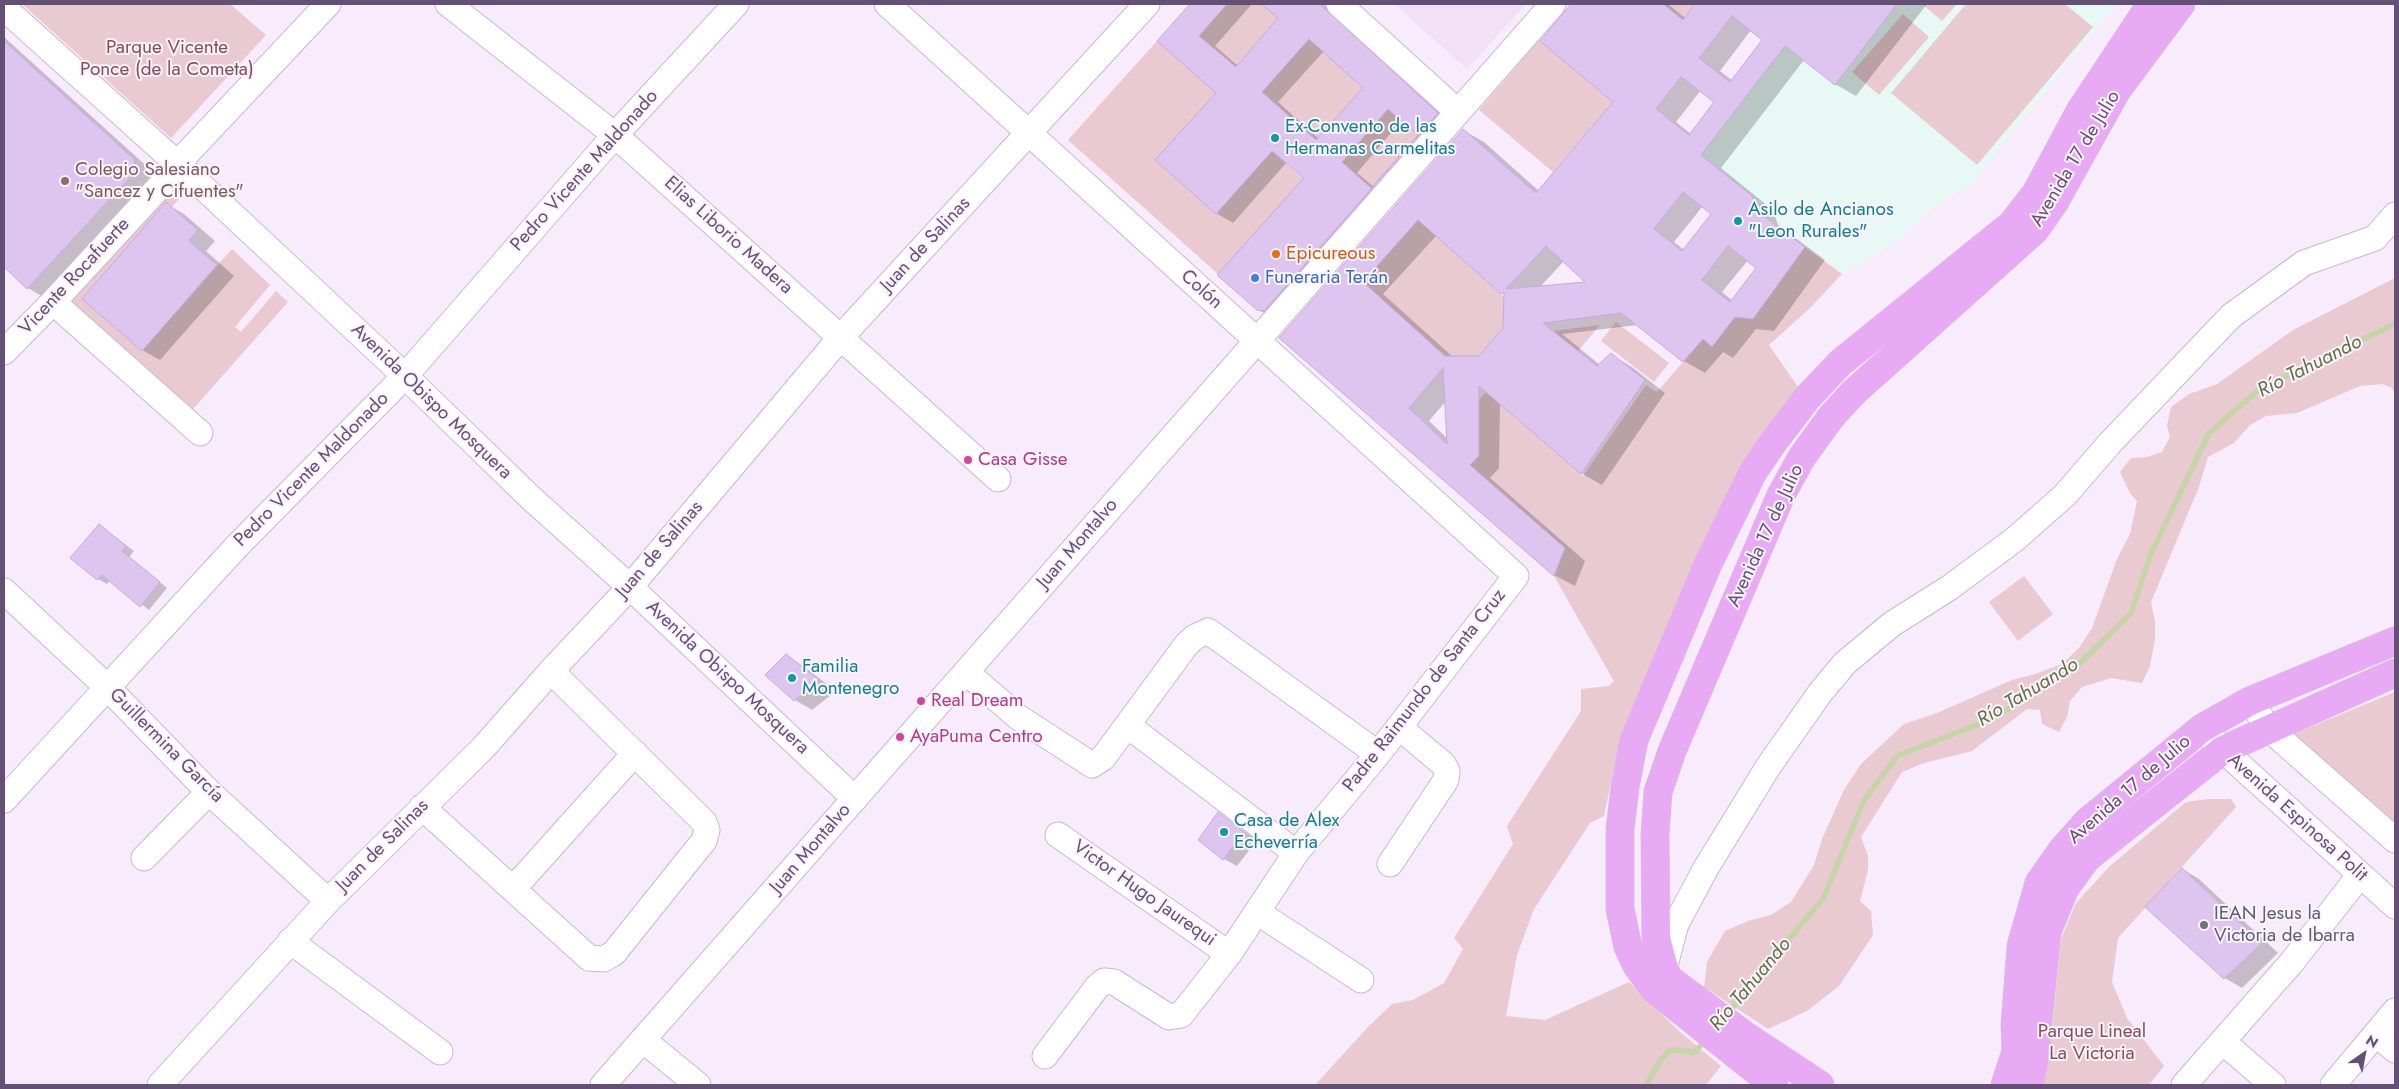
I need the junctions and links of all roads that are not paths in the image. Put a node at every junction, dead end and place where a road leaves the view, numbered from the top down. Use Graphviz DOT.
graph roads {
  1 [pos="328,4"];
  2 [pos="448,4"];
  3 [pos="736,4"];
  4 [pos="887,4"];
  5 [pos="1147,4"];
  6 [pos="1339,4"];
  7 [pos="1553,4"];
  8 [pos="2151,4"];
  9 [pos="2180,4"];
  10 [pos="4,8"];
  11 [pos="1458,112"];
  12 [pos="1028,133"];
  13 [pos="616,135"];
  14 [pos="177,164"];
  15 [pos="2395,215"];
  16 [pos="53,302"];
  17 [pos="841,337"];
  18 [pos="1257,340"];
  19 [pos="4,352"];
  20 [pos="406,376"];
  21 [pos="200,433"];
  22 [pos="998,479"];
  23 [pos="1516,576"];
  24 [pos="630,587"];
  25 [pos="4,591"];
  26 [pos="2395,641"];
  27 [pos="551,671"];
  28 [pos="966,672"];
  29 [pos="2395,673"];
  30 [pos="106,686"];
  31 [pos="2250,701"];
  32 [pos="1127,726"];
  33 [pos="1399,727"];
  34 [pos="2202,728"];
  35 [pos="2270,729"];
  36 [pos="2223,750"];
  37 [pos="635,753"];
  38 [pos="1378,754"];
  39 [pos="210,792"];
  40 [pos="855,799"];
  41 [pos="4,800"];
  42 [pos="422,807"];
  43 [pos="1058,835"];
  44 [pos="2395,840"];
  45 [pos="1296,853"];
  46 [pos="144,858"];
  47 [pos="1390,864"];
  48 [pos="2360,875"];
  49 [pos="512,889"];
  50 [pos="328,901"];
  51 [pos="2395,906"];
  52 [pos="1257,912"];
  53 [pos="1666,931"];
  54 [pos="290,941"];
  55 [pos="1229,954"];
  56 [pos="1662,979"];
  57 [pos="1360,980"];
  58 [pos="2395,1010"];
  59 [pos="2376,1034"];
  60 [pos="643,1040"];
  61 [pos="2223,1042"];
  62 [pos="1739,1044"];
  63 [pos="2395,1050"];
  64 [pos="440,1052"];
  65 [pos="1045,1056"];
  66 [pos="160,1085"];
  67 [pos="603,1085"];
  68 [pos="698,1085"];
  69 [pos="1774,1085"];
  70 [pos="1820,1085"];
  71 [pos="2005,1085"];
  72 [pos="2029,1085"];
  73 [pos="2184,1085"];
  74 [pos="2273,1085"];
  75 [pos="2333,1085"];
  1 -- 14 [label="street, Vicente Rocafuerte"];
  2 -- 13 [label="street, Elias Liborio Madera"];
  3 -- 13 [label="street, Pedro Vicente Maldonado"];
  4 -- 12 [label="street, Colón"];
  5 -- 12 [label="street, Juan de Salinas"];
  6 -- 11 [label="street"];
  7 -- 11 [label="street, Juan Montalvo"];
  8 -- 56 [label="main road, Avenida 17 de Julio"];
  9 -- 53 [label="main road, Avenida 17 de Julio"];
  10 -- 14 [label="street, Avenida Obispo Mosquera"];
  11 -- 18 [label="street, Juan Montalvo"];
  12 -- 17 [label="street, Juan de Salinas"];
  12 -- 18 [label="street, Colón"];
  13 -- 17 [label="street, Elias Liborio Madera"];
  13 -- 20 [label="street, Pedro Vicente Maldonado"];
  14 -- 16 [label="street, Vicente Rocafuerte"];
  14 -- 20 [label="street, Avenida Obispo Mosquera"];
  15 -- 53 [label="street"];
  16 -- 19 [label="street, Vicente Rocafuerte"];
  16 -- 21 [label="street"];
  17 -- 22 [label="street, Elias Liborio Madera"];
  17 -- 24 [label="street, Juan de Salinas"];
  18 -- 23 [label="street, Colón"];
  18 -- 28 [label="street, Juan Montalvo"];
  20 -- 24 [label="street, Avenida Obispo Mosquera"];
  20 -- 30 [label="street, Pedro Vicente Maldonado"];
  23 -- 33 [label="street, Padre Raimundo de Santa Cruz"];
  24 -- 27 [label="street, Juan de Salinas"];
  24 -- 40 [label="street, Avenida Obispo Mosquera"];
  25 -- 30 [label="street, Guillermina García"];
  26 -- 31 [label="main road, Avenida 17 de Julio"];
  27 -- 37 [label="street"];
  27 -- 42 [label="street, Juan de Salinas"];
  28 -- 32 [label="street"];
  28 -- 40 [label="street, Juan Montalvo"];
  29 -- 35 [label="main road, Avenida 17 de Julio"];
  30 -- 39 [label="street, Guillermina García"];
  30 -- 41 [label="street, Pedro Vicente Maldonado"];
  31 -- 34 [label="main road, Avenida 17 de Julio"];
  31 -- 35 [label="street"];
  32 -- 38 [label="street"];
  32 -- 45 [label="street"];
  33 -- 38 [label="street, Padre Raimundo de Santa Cruz"];
  33 -- 47 [label="street"];
  34 -- 36 [label="street, Avenida Espinosa Polit"];
  34 -- 71 [label="main road, Avenida 17 de Julio"];
  35 -- 36 [label="main road, Avenida 17 de Julio"];
  35 -- 44 [label="street"];
  36 -- 48 [label="street, Avenida Espinosa Polit"];
  36 -- 72 [label="main road, Avenida 17 de Julio"];
  37 -- 49 [label="street"];
  37 -- 49 [label="street"];
  38 -- 45 [label="street, Padre Raimundo de Santa Cruz"];
  39 -- 46 [label="street"];
  39 -- 50 [label="street, Guillermina García"];
  40 -- 60 [label="street, Juan Montalvo"];
  42 -- 49 [label="street"];
  42 -- 50 [label="street, Juan de Salinas"];
  43 -- 55 [label="street, Victor Hugo Jaurequi"];
  45 -- 52 [label="street, Padre Raimundo de Santa Cruz"];
  48 -- 51 [label="street, Avenida Espinosa Polit"];
  48 -- 61 [label="street"];
  50 -- 54 [label="street, Juan de Salinas"];
  52 -- 55 [label="street, Padre Raimundo de Santa Cruz"];
  52 -- 57 [label="street"];
  53 -- 56 [label="main road, Avenida 17 de Julio"];
  54 -- 64 [label="street"];
  54 -- 66 [label="street, Juan de Salinas"];
  55 -- 65 [label="street, Padre Raimundo de Santa Cruz"];
  56 -- 62 [label="main road, Avenida 17 de Julio"];
  58 -- 59 [label="street"];
  59 -- 63 [label="street"];
  59 -- 75 [label="street"];
  60 -- 67 [label="street, Juan Montalvo"];
  60 -- 68 [label="street"];
  61 -- 73 [label="street"];
  61 -- 74 [label="street"];
  62 -- 69 [label="main road, Avenida 17 de Julio"];
  62 -- 70 [label="main road, Avenida 17 de Julio"];
}
